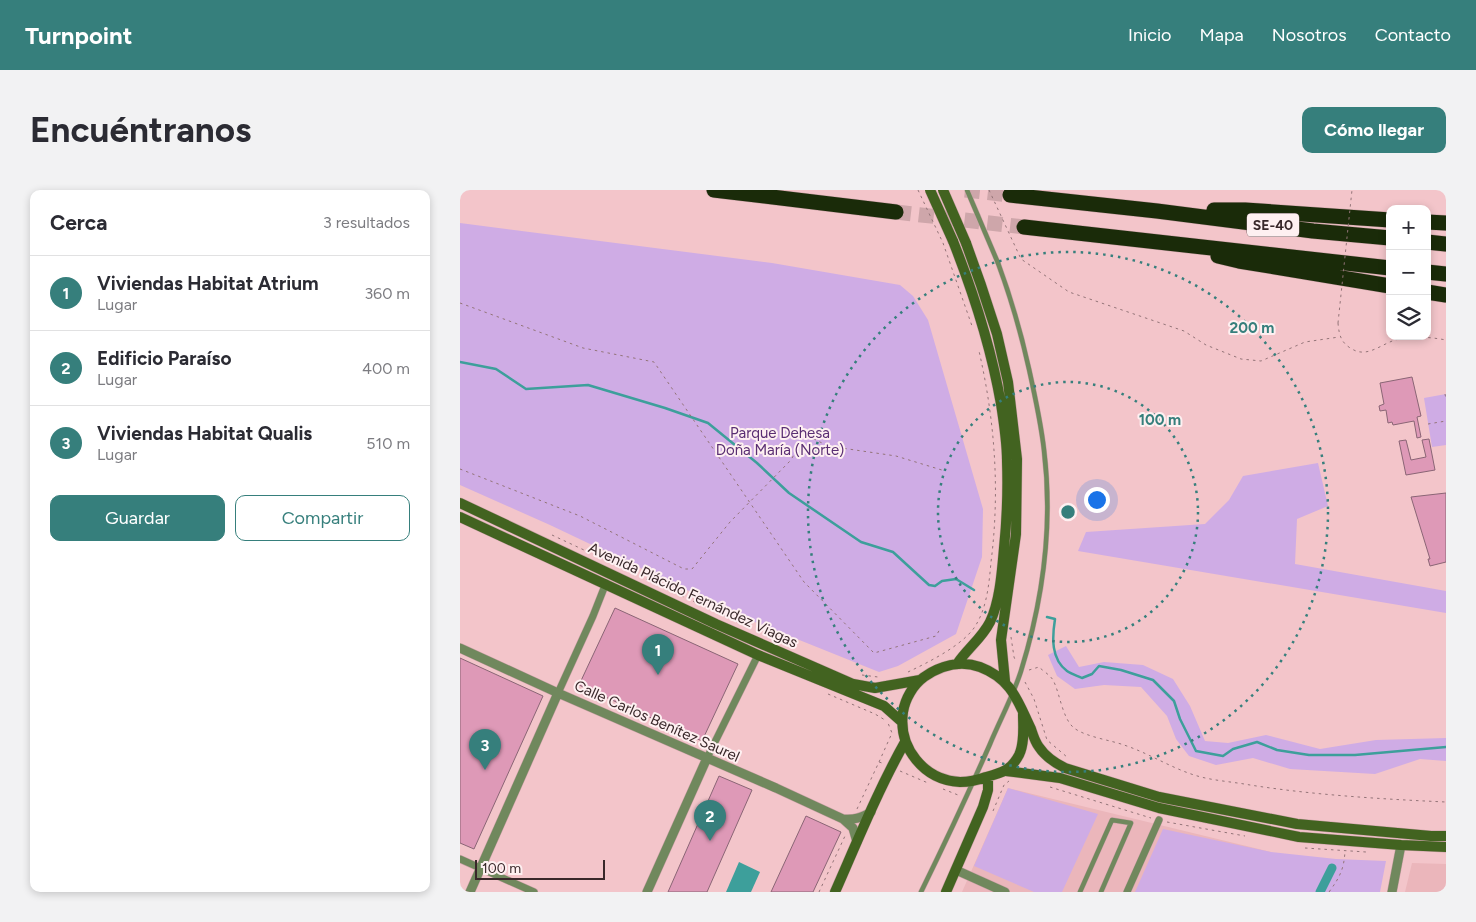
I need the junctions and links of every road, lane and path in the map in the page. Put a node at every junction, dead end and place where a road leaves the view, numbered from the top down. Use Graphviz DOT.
graph roads {
  1 [pos="714,190"];
  2 [pos="918,190"];
  3 [pos="930,190"];
  4 [pos="943,190"];
  5 [pos="967,190"];
  6 [pos="989,190"];
  7 [pos="1352,190"];
  8 [pos="1010,195"];
  9 [pos="1157,210"];
  10 [pos="896,212"];
  11 [pos="1386,220"];
  12 [pos="1431,222"];
  13 [pos="1446,223"];
  14 [pos="1024,227"];
  15 [pos="1386,238"];
  16 [pos="1166,242"];
  17 [pos="1431,242"];
  18 [pos="1446,244"];
  19 [pos="1386,268"];
  20 [pos="1431,272"];
  21 [pos="1446,274"];
  22 [pos="1386,285"];
  23 [pos="1431,293"];
  24 [pos="1446,295"];
  25 [pos="460,302"];
  26 [pos="973,329"];
  27 [pos="1339,337"];
  28 [pos="1446,340"];
  29 [pos="978,346"];
  30 [pos="1445,394"];
  31 [pos="1446,399"];
  32 [pos="1446,421"];
  33 [pos="1428,424"];
  34 [pos="460,469"];
  35 [pos="945,472"];
  36 [pos="460,503"];
  37 [pos="749,503"];
  38 [pos="460,516"];
  39 [pos="545,532"];
  40 [pos="606,583"];
  41 [pos="750,628"];
  42 [pos="940,628"];
  43 [pos="460,648"];
  44 [pos="758,655"];
  45 [pos="957,664"];
  46 [pos="1021,672"];
  47 [pos="856,674"];
  48 [pos="901,674"];
  49 [pos="884,678"];
  50 [pos="920,680"];
  51 [pos="1005,682"];
  52 [pos="1013,692"];
  53 [pos="558,693"];
  54 [pos="846,703"];
  55 [pos="1023,714"];
  56 [pos="902,722"];
  57 [pos="905,742"];
  58 [pos="707,758"];
  59 [pos="1069,759"];
  60 [pos="879,762"];
  61 [pos="892,767"];
  62 [pos="1006,771"];
  63 [pos="988,777"];
  64 [pos="974,781"];
  65 [pos="933,785"];
  66 [pos="941,788"];
  67 [pos="966,799"];
  68 [pos="1446,802"];
  69 [pos="871,811"];
  70 [pos="1159,820"];
  71 [pos="848,821"];
  72 [pos="1446,836"];
  73 [pos="1345,840"];
  74 [pos="857,842"];
  75 [pos="1401,845"];
  76 [pos="1446,847"];
  77 [pos="460,859"];
  78 [pos="480,868"];
  79 [pos="956,870"];
  80 [pos="470,892"];
  81 [pos="534,892"];
  82 [pos="647,892"];
  83 [pos="819,892"];
  84 [pos="835,892"];
  85 [pos="922,892"];
  86 [pos="946,892"];
  87 [pos="1005,892"];
  88 [pos="1080,892"];
  89 [pos="1101,892"];
  90 [pos="1127,892"];
  91 [pos="1329,892"];
  92 [pos="1392,892"];
  1 -- 10 [label="highway"];
  2 -- 26 [label="path"];
  3 -- 45 [label="main road, bridge"];
  4 -- 51 [label="main road, bridge"];
  5 -- 46 [label="lane, bridge"];
  6 -- 27 [label="path"];
  7 -- 27 [label="path, bridge"];
  8 -- 9 [label="highway, SE-40 / SE-40"];
  9 -- 11 [label="highway"];
  9 -- 15 [label="highway, SE-40 / SE-40"];
  12 -- 13 [label="highway"];
  14 -- 16 [label="highway, SE-40 / SE-40"];
  16 -- 19 [label="highway, SE-40 / SE-40"];
  16 -- 22 [label="highway"];
  17 -- 18 [label="highway"];
  20 -- 21 [label="highway"];
  23 -- 24 [label="highway"];
  25 -- 37 [label="path"];
  27 -- 28 [label="path"];
  29 -- 48 [label="path"];
  30 -- 31 [label="path"];
  32 -- 33 [label="path"];
  34 -- 37 [label="path"];
  35 -- 37 [label="path"];
  36 -- 50 [label="main road, Avenida Plácido Fernández Viagas"];
  37 -- 42 [label="path"];
  38 -- 40 [label="main road, Avenida Plácido Fernández Viagas"];
  39 -- 41 [label="path"];
  40 -- 44 [label="main road, Avenida Plácido Fernández Viagas"];
  40 -- 53 [label="street"];
  43 -- 53 [label="street, Calle Carlos Benítez Saurel"];
  44 -- 56 [label="main road, Avenida Plácido Fernández Viagas"];
  44 -- 58 [label="street"];
  45 -- 50 [label="main road"];
  45 -- 51 [label="main road"];
  46 -- 52 [label="lane"];
  46 -- 59 [label="path"];
  46 -- 68 [label="path"];
  47 -- 49 [label="path"];
  50 -- 56 [label="main road"];
  51 -- 52 [label="main road"];
  52 -- 55 [label="main road"];
  52 -- 64 [label="lane"];
  53 -- 58 [label="street, Calle Carlos Benítez Saurel"];
  53 -- 78 [label="street"];
  54 -- 60 [label="path"];
  55 -- 62 [label="main road"];
  55 -- 72 [label="main road"];
  56 -- 57 [label="main road"];
  57 -- 61 [label="main road"];
  57 -- 64 [label="main road"];
  58 -- 71 [label="street, Calle Carlos Benítez Saurel"];
  58 -- 82 [label="street"];
  60 -- 61 [label="path"];
  60 -- 71 [label="path"];
  61 -- 65 [label="path"];
  61 -- 69 [label="main road"];
  62 -- 63 [label="main road"];
  62 -- 73 [label="main road"];
  63 -- 64 [label="main road"];
  63 -- 79 [label="main road"];
  64 -- 67 [label="lane"];
  66 -- 67 [label="path"];
  67 -- 85 [label="lane"];
  69 -- 71 [label="street"];
  69 -- 74 [label="main road"];
  70 -- 90 [label="street"];
  71 -- 74 [label="street"];
  71 -- 83 [label="path"];
  73 -- 75 [label="main road"];
  73 -- 91 [label="path"];
  74 -- 84 [label="main road"];
  75 -- 76 [label="main road"];
  75 -- 92 [label="street"];
  77 -- 78 [label="street"];
  78 -- 80 [label="street"];
  78 -- 81 [label="street"];
  79 -- 86 [label="main road"];
  79 -- 87 [label="street"];
  88 -- 89 [label="lane"];
}
